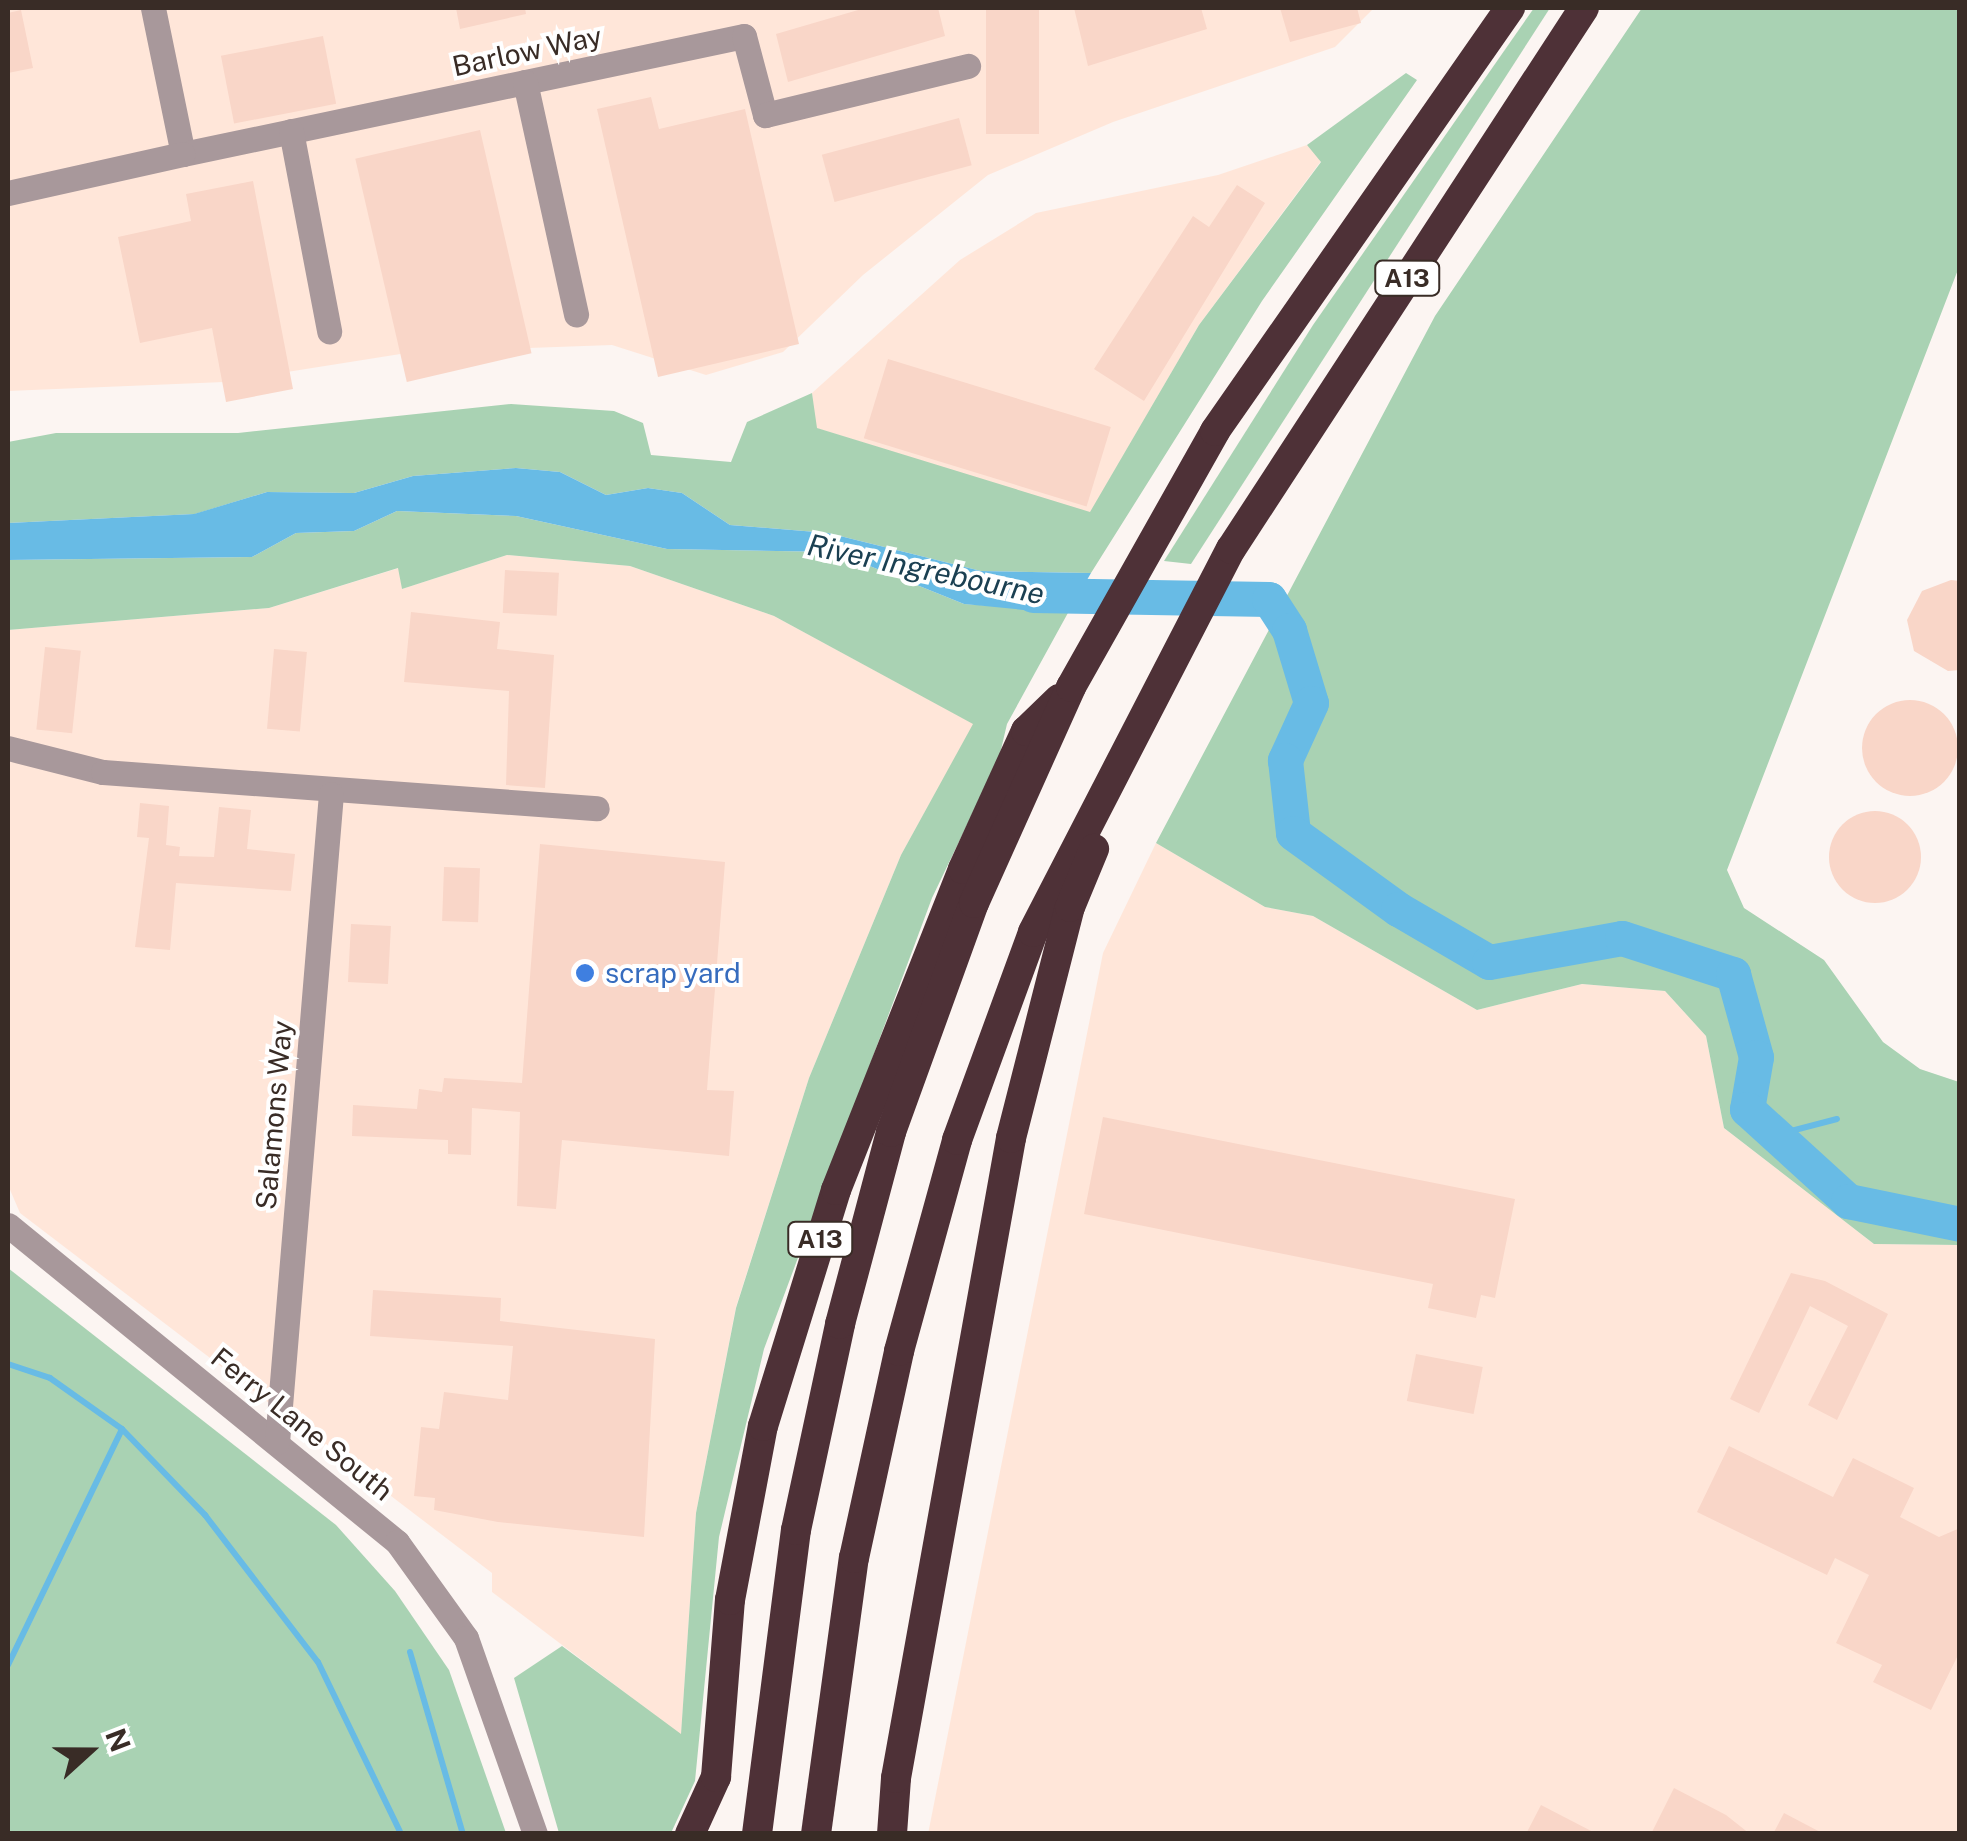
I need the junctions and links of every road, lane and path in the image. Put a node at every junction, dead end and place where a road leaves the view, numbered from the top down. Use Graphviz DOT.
graph roads {
  1 [pos="152,8"];
  2 [pos="1510,8"];
  3 [pos="1584,8"];
  4 [pos="968,66"];
  5 [pos="525,82"];
  6 [pos="291,131"];
  7 [pos="183,154"];
  8 [pos="8,193"];
  9 [pos="576,314"];
  10 [pos="329,331"];
  11 [pos="1078,675"];
  12 [pos="1130,732"];
  13 [pos="8,748"];
  14 [pos="331,794"];
  15 [pos="597,808"];
  16 [pos="8,1225"];
  17 [pos="277,1442"];
  18 [pos="535,1834"];
  19 [pos="690,1834"];
  20 [pos="757,1834"];
  21 [pos="816,1834"];
  22 [pos="892,1834"];
  1 -- 7 [label="street"];
  2 -- 11 [label="highway, A13"];
  3 -- 12 [label="highway, A13"];
  4 -- 5 [label="street, Barlow Way"];
  5 -- 6 [label="street, Barlow Way"];
  5 -- 9 [label="street"];
  6 -- 7 [label="street, Barlow Way"];
  6 -- 10 [label="street"];
  7 -- 8 [label="street, Barlow Way"];
  11 -- 19 [label="highway, A13"];
  11 -- 20 [label="highway, A13"];
  12 -- 21 [label="highway, A13"];
  12 -- 22 [label="highway, A13"];
  13 -- 14 [label="street"];
  14 -- 15 [label="street"];
  14 -- 17 [label="street, Salamons Way"];
  16 -- 17 [label="street, Ferry Lane South"];
  17 -- 18 [label="street, Ferry Lane South"];
}
